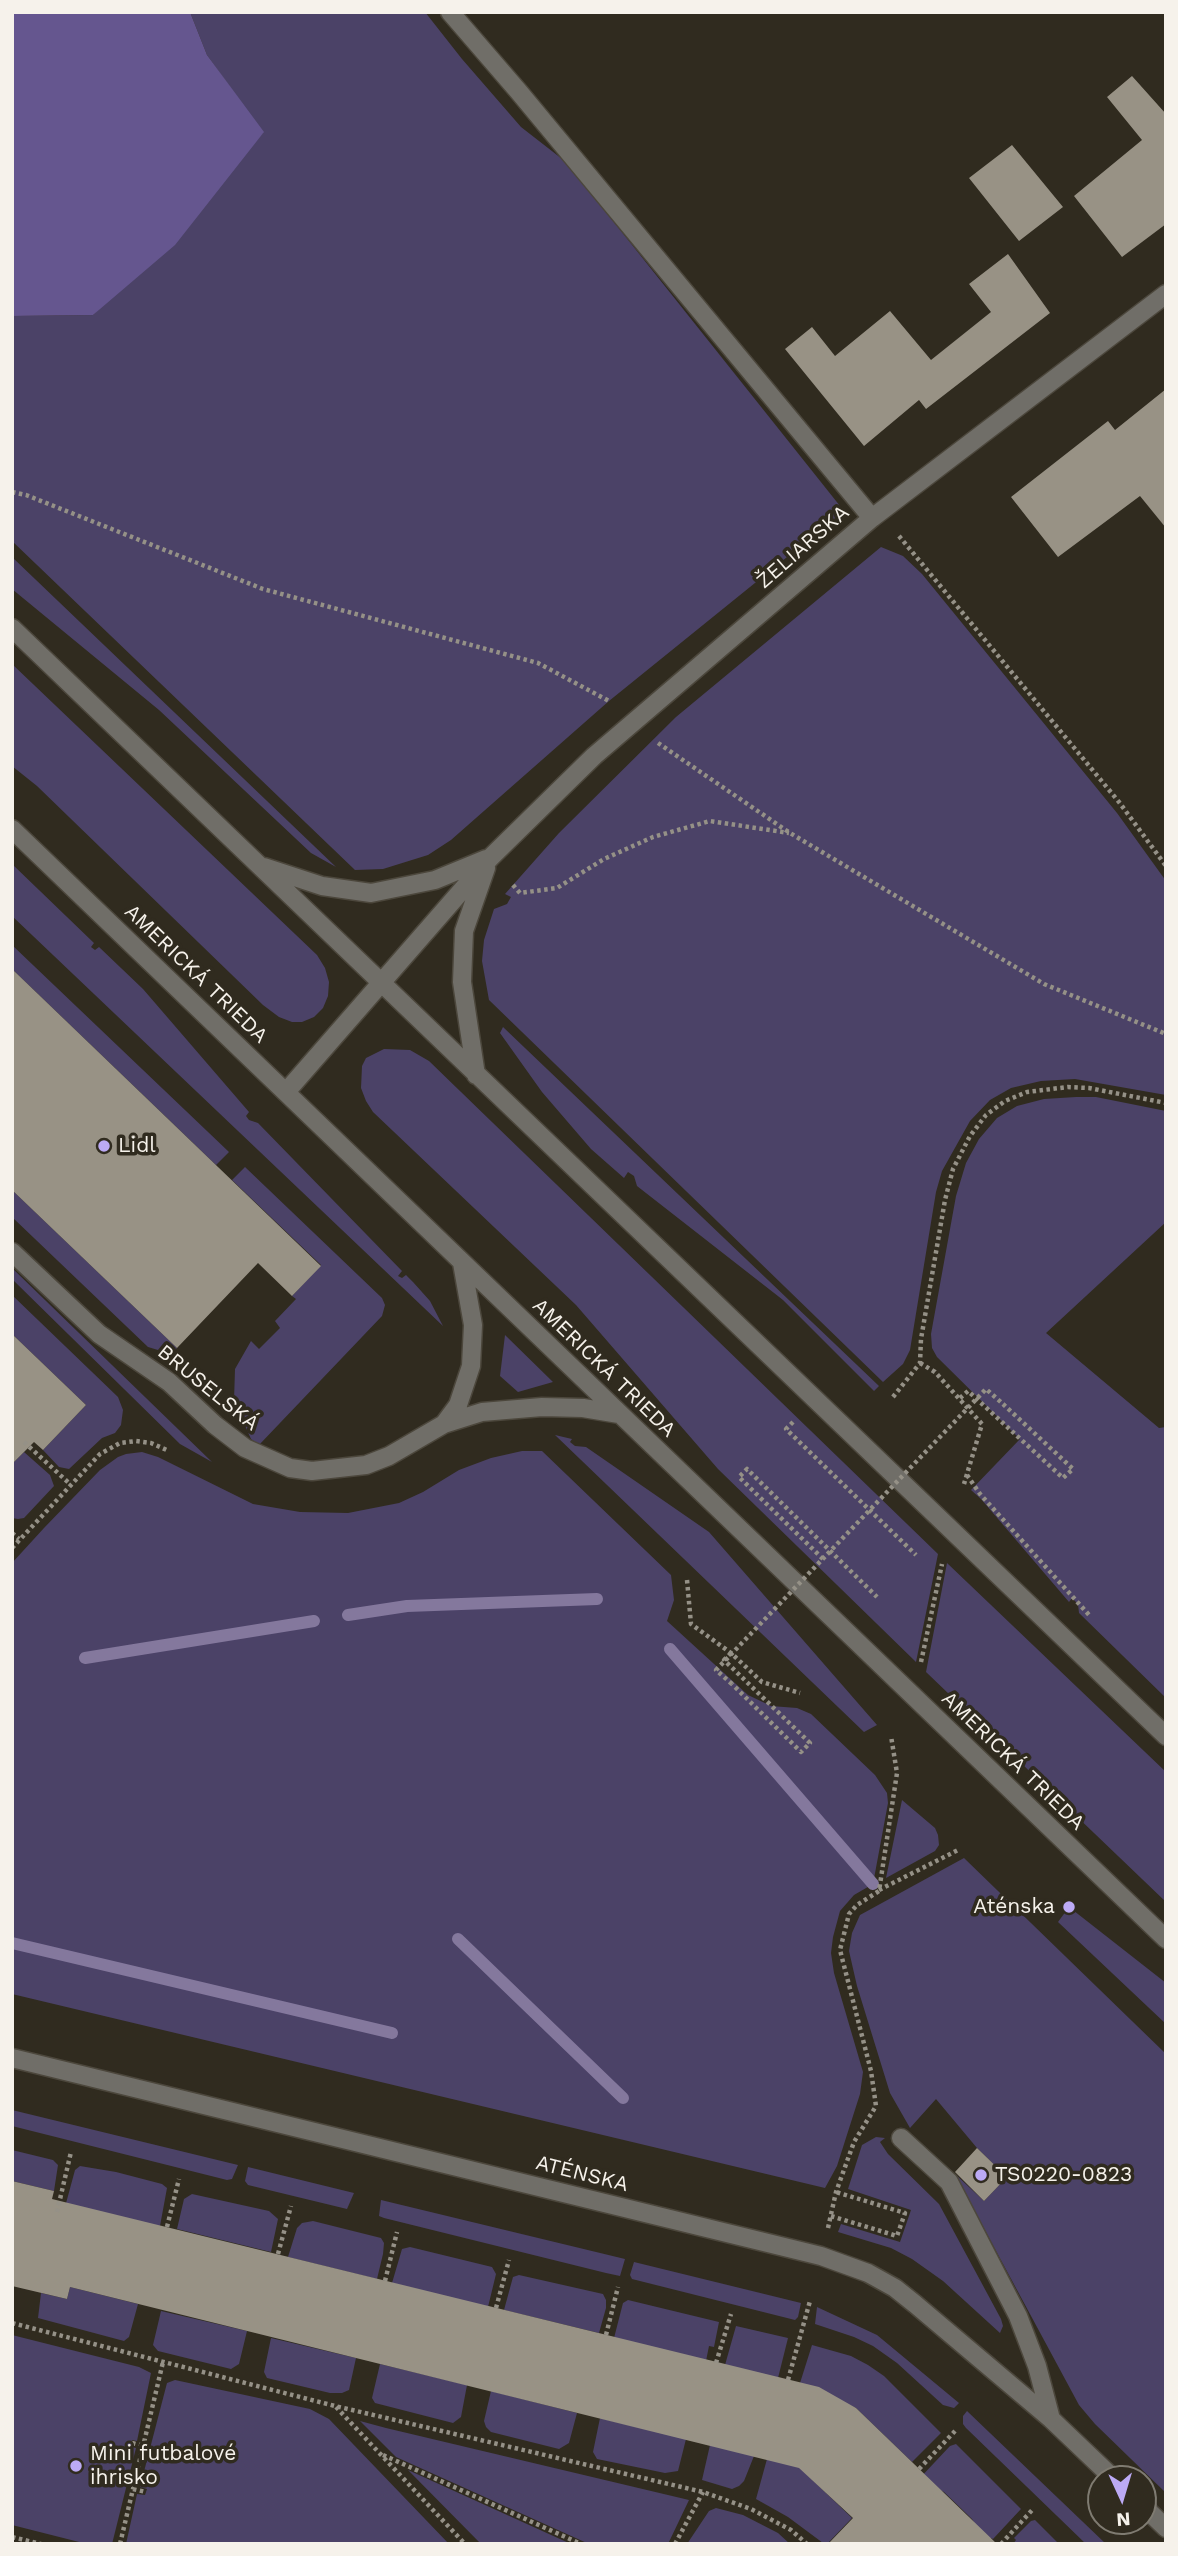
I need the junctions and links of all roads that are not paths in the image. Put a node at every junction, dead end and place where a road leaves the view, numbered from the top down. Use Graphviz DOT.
graph roads {
  1 [pos="450,12"];
  2 [pos="1166,294"];
  3 [pos="872,518"];
  4 [pos="12,628"];
  5 [pos="12,829"];
  6 [pos="489,858"];
  7 [pos="258,865"];
  8 [pos="382,983"];
  9 [pos="476,1075"];
  10 [pos="286,1092"];
  11 [pos="12,1252"];
  12 [pos="463,1263"];
  13 [pos="619,1414"];
  14 [pos="444,1424"];
  15 [pos="1166,1736"];
  16 [pos="1166,1939"];
  17 [pos="12,2058"];
  18 [pos="901,2138"];
  19 [pos="1051,2419"];
  20 [pos="1099,2465"];
  1 -- 3 [label="street"];
  2 -- 3 [label="street, ŽELIARSKA"];
  3 -- 6 [label="street, ŽELIARSKA"];
  4 -- 7 [label="street"];
  5 -- 10 [label="street, AMERICKÁ TRIEDA"];
  6 -- 7 [label="street"];
  6 -- 8 [label="street, ŽELIARSKA"];
  6 -- 9 [label="street"];
  7 -- 8 [label="street"];
  8 -- 9 [label="street"];
  8 -- 10 [label="street, ŽELIARSKA"];
  9 -- 15 [label="street"];
  10 -- 12 [label="street, AMERICKÁ TRIEDA"];
  11 -- 14 [label="street, BRUSELSKÁ"];
  12 -- 13 [label="street, AMERICKÁ TRIEDA"];
  12 -- 14 [label="street, BRUSELSKÁ"];
  13 -- 14 [label="street"];
  13 -- 16 [label="street, AMERICKÁ TRIEDA"];
  17 -- 19 [label="street, ATÉNSKA"];
  18 -- 19 [label="street"];
  19 -- 20 [label="street, ATÉNSKA"];
}
